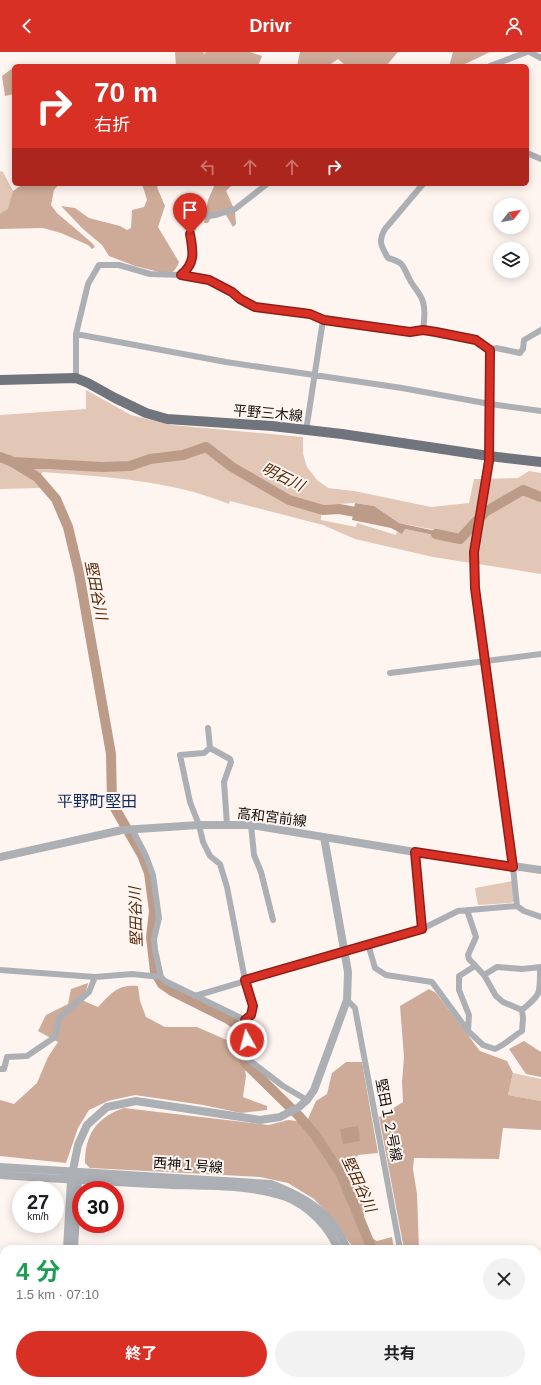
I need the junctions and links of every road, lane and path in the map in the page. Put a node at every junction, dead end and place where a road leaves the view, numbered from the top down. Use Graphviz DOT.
graph roads {
  1 [pos="529,52"];
  2 [pos="541,58"];
  3 [pos="496,64"];
  4 [pos="529,154"];
  5 [pos="541,159"];
  6 [pos="264,186"];
  7 [pos="421,186"];
  8 [pos="181,275"];
  9 [pos="324,320"];
  10 [pos="423,330"];
  11 [pos="541,330"];
  12 [pos="76,334"];
  13 [pos="490,350"];
  14 [pos="314,375"];
  15 [pos="76,378"];
  16 [pos="0,380"];
  17 [pos="490,404"];
  18 [pos="541,411"];
  19 [pos="306,431"];
  20 [pos="489,459"];
  21 [pos="541,462"];
  22 [pos="541,654"];
  23 [pos="485,661"];
  24 [pos="390,673"];
  25 [pos="208,728"];
  26 [pos="210,748"];
  27 [pos="199,825"];
  28 [pos="228,825"];
  29 [pos="251,825"];
  30 [pos="129,829"];
  31 [pos="324,837"];
  32 [pos="415,852"];
  33 [pos="0,857"];
  34 [pos="513,867"];
  35 [pos="541,870"];
  36 [pos="517,906"];
  37 [pos="467,910"];
  38 [pos="541,917"];
  39 [pos="273,920"];
  40 [pos="422,929"];
  41 [pos="368,944"];
  42 [pos="345,951"];
  43 [pos="475,966"];
  44 [pos="540,967"];
  45 [pos="0,970"];
  46 [pos="484,975"];
  47 [pos="95,977"];
  48 [pos="158,977"];
  49 [pos="245,980"];
  50 [pos="195,996"];
  51 [pos="347,1000"];
  52 [pos="522,1010"];
  53 [pos="245,1020"];
  54 [pos="468,1031"];
  55 [pos="0,1069"];
  56 [pos="307,1100"];
  57 [pos="0,1167"];
  58 [pos="0,1175"];
  59 [pos="74,1178"];
  60 [pos="67,1245"];
  61 [pos="74,1245"];
  62 [pos="336,1245"];
  63 [pos="345,1245"];
  64 [pos="399,1245"];
  1 -- 2 [label="street"];
  1 -- 3 [label="street"];
  4 -- 5 [label="street"];
  6 -- 8 [label="street"];
  7 -- 10 [label="street"];
  8 -- 9 [label="street"];
  8 -- 12 [label="street"];
  9 -- 10 [label="street"];
  9 -- 14 [label="street"];
  10 -- 13 [label="street"];
  11 -- 13 [label="street"];
  12 -- 14 [label="street"];
  12 -- 15 [label="street"];
  13 -- 17 [label="street"];
  14 -- 17 [label="street"];
  14 -- 19 [label="street"];
  15 -- 16 [label="main road, 平野三木線"];
  15 -- 19 [label="main road, 平野三木線"];
  17 -- 18 [label="street"];
  17 -- 20 [label="street"];
  19 -- 20 [label="main road, 平野三木線"];
  20 -- 21 [label="main road, 平野三木線"];
  20 -- 23 [label="street"];
  22 -- 23 [label="street"];
  23 -- 24 [label="street"];
  23 -- 34 [label="street"];
  25 -- 26 [label="street"];
  26 -- 27 [label="street"];
  26 -- 28 [label="street"];
  27 -- 28 [label="street, 高和宮前線"];
  27 -- 30 [label="street, 高和宮前線"];
  27 -- 49 [label="street"];
  28 -- 29 [label="street, 高和宮前線"];
  29 -- 31 [label="street, 高和宮前線"];
  29 -- 39 [label="street"];
  30 -- 33 [label="street, 高和宮前線"];
  30 -- 48 [label="street"];
  31 -- 32 [label="street, 高和宮前線"];
  31 -- 42 [label="street"];
  32 -- 34 [label="street, 高和宮前線"];
  32 -- 40 [label="street"];
  34 -- 35 [label="street, 高和宮前線"];
  34 -- 36 [label="street"];
  36 -- 37 [label="street"];
  36 -- 38 [label="street"];
  37 -- 40 [label="street"];
  37 -- 43 [label="street"];
  40 -- 41 [label="street"];
  41 -- 42 [label="street"];
  41 -- 54 [label="street"];
  42 -- 49 [label="street"];
  42 -- 51 [label="street"];
  43 -- 46 [label="street"];
  43 -- 54 [label="street"];
  44 -- 46 [label="street"];
  44 -- 52 [label="street"];
  45 -- 47 [label="street"];
  46 -- 52 [label="street"];
  47 -- 48 [label="street"];
  47 -- 55 [label="street"];
  48 -- 50 [label="street"];
  49 -- 50 [label="street"];
  49 -- 53 [label="street"];
  50 -- 53 [label="street"];
  51 -- 56 [label="street"];
  51 -- 64 [label="street, 堅田１２号線"];
  52 -- 54 [label="street"];
  53 -- 56 [label="street"];
  56 -- 59 [label="street"];
  57 -- 59 [label="street, 西神１号線"];
  58 -- 59 [label="street, 西神１号線"];
  59 -- 60 [label="street"];
  59 -- 61 [label="street"];
  59 -- 62 [label="street, 西神１号線"];
  59 -- 63 [label="street, 西神１号線"];
}
